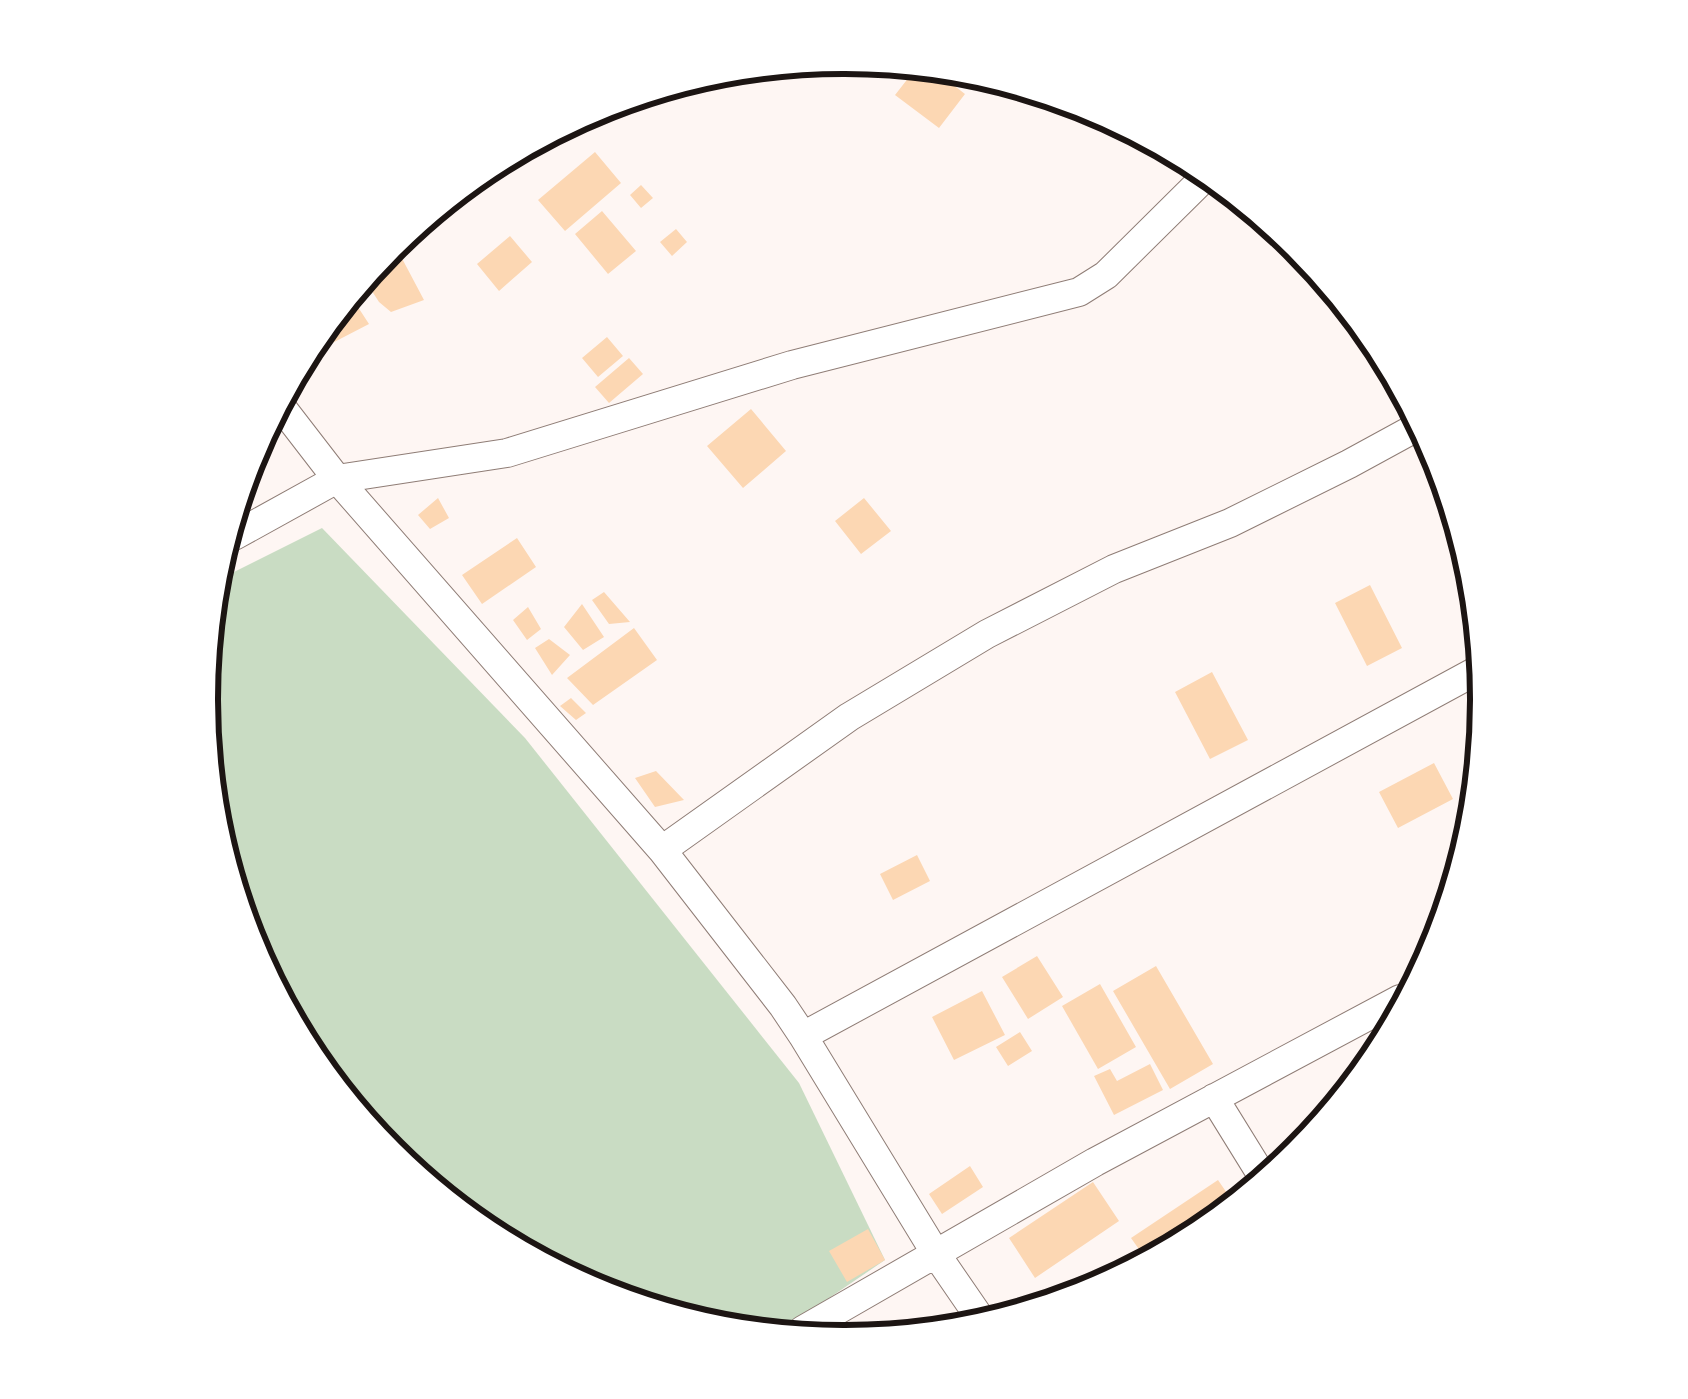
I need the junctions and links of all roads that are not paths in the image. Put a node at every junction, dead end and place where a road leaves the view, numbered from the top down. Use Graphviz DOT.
graph roads {
  1 [pos="1193,180"];
  2 [pos="288,414"];
  3 [pos="1409,431"];
  4 [pos="337,479"];
  5 [pos="242,532"];
  6 [pos="1469,675"];
  7 [pos="662,850"];
  8 [pos="1390,1004"];
  9 [pos="803,1036"];
  10 [pos="1214,1098"];
  11 [pos="1258,1169"];
  12 [pos="936,1254"];
  13 [pos="975,1311"];
  14 [pos="813,1324"];
  1 -- 4 [label="street"];
  2 -- 4 [label="street"];
  3 -- 7 [label="street"];
  4 -- 5 [label="street"];
  4 -- 7 [label="street"];
  6 -- 9 [label="street"];
  7 -- 9 [label="street"];
  8 -- 10 [label="street"];
  9 -- 12 [label="street"];
  10 -- 11 [label="street"];
  10 -- 12 [label="street"];
  12 -- 13 [label="street"];
  12 -- 14 [label="street"];
}
